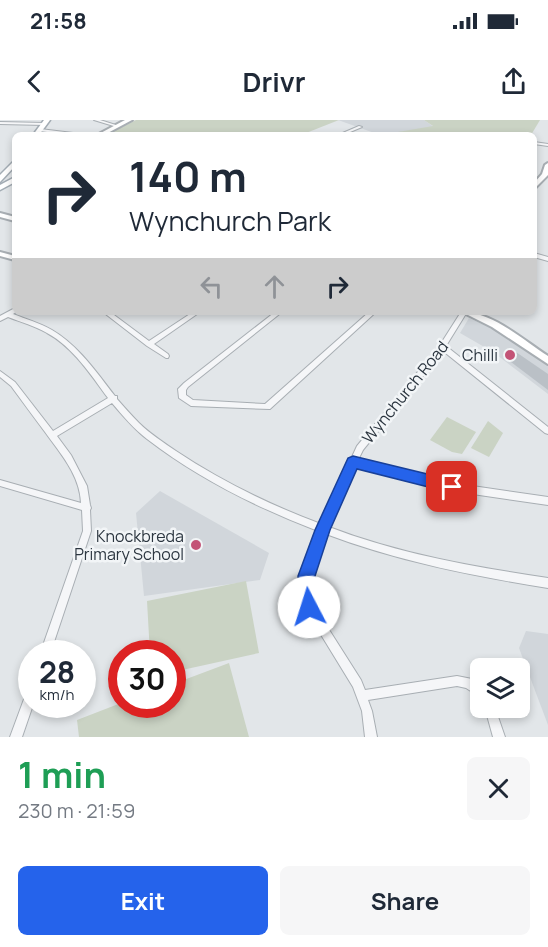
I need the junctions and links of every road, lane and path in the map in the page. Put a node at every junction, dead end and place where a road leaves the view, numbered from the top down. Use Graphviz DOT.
graph roads {
  1 [pos="96,120"];
  2 [pos="129,120"];
  3 [pos="46,122"];
  4 [pos="0,123"];
  5 [pos="117,126"];
  6 [pos="79,127"];
  7 [pos="360,128"];
  8 [pos="75,132"];
  9 [pos="106,132"];
  10 [pos="348,132"];
  11 [pos="548,169"];
  12 [pos="537,183"];
  13 [pos="12,312"];
  14 [pos="8,314"];
  15 [pos="110,315"];
  16 [pos="192,315"];
  17 [pos="275,315"];
  18 [pos="370,315"];
  19 [pos="463,315"];
  20 [pos="472,315"];
  21 [pos="0,319"];
  22 [pos="149,344"];
  23 [pos="442,347"];
  24 [pos="166,356"];
  25 [pos="548,361"];
  26 [pos="0,373"];
  27 [pos="114,398"];
  28 [pos="548,431"];
  29 [pos="52,435"];
  30 [pos="353,462"];
  31 [pos="0,483"];
  32 [pos="548,501"];
  33 [pos="87,508"];
  34 [pos="322,530"];
  35 [pos="548,583"];
  36 [pos="50,640"];
  37 [pos="470,685"];
  38 [pos="363,696"];
  39 [pos="23,718"];
  40 [pos="493,718"];
  41 [pos="16,737"];
  42 [pos="371,737"];
  43 [pos="499,737"];
  1 -- 5 [label="street"];
  2 -- 5 [label="street"];
  3 -- 4 [label="street"];
  5 -- 9 [label="street"];
  6 -- 8 [label="street"];
  7 -- 10 [label="street"];
  11 -- 12 [label="street"];
  13 -- 14 [label="street"];
  14 -- 21 [label="street"];
  14 -- 27 [label="street"];
  15 -- 22 [label="street"];
  16 -- 22 [label="street"];
  17 -- 18 [label="street"];
  19 -- 23 [label="street, Wynchurch Road"];
  20 -- 25 [label="street"];
  22 -- 24 [label="street"];
  23 -- 28 [label="street"];
  23 -- 30 [label="street, Wynchurch Road"];
  26 -- 29 [label="street"];
  27 -- 29 [label="street"];
  27 -- 34 [label="street"];
  29 -- 33 [label="street"];
  30 -- 32 [label="street"];
  30 -- 34 [label="street, Wynchurch Road"];
  31 -- 33 [label="street"];
  33 -- 36 [label="street"];
  34 -- 35 [label="street"];
  34 -- 38 [label="street, Wynchurch Road"];
  37 -- 38 [label="street"];
  38 -- 42 [label="street, Wynchurch Road"];
  39 -- 41 [label="street"];
  40 -- 43 [label="street"];
}
